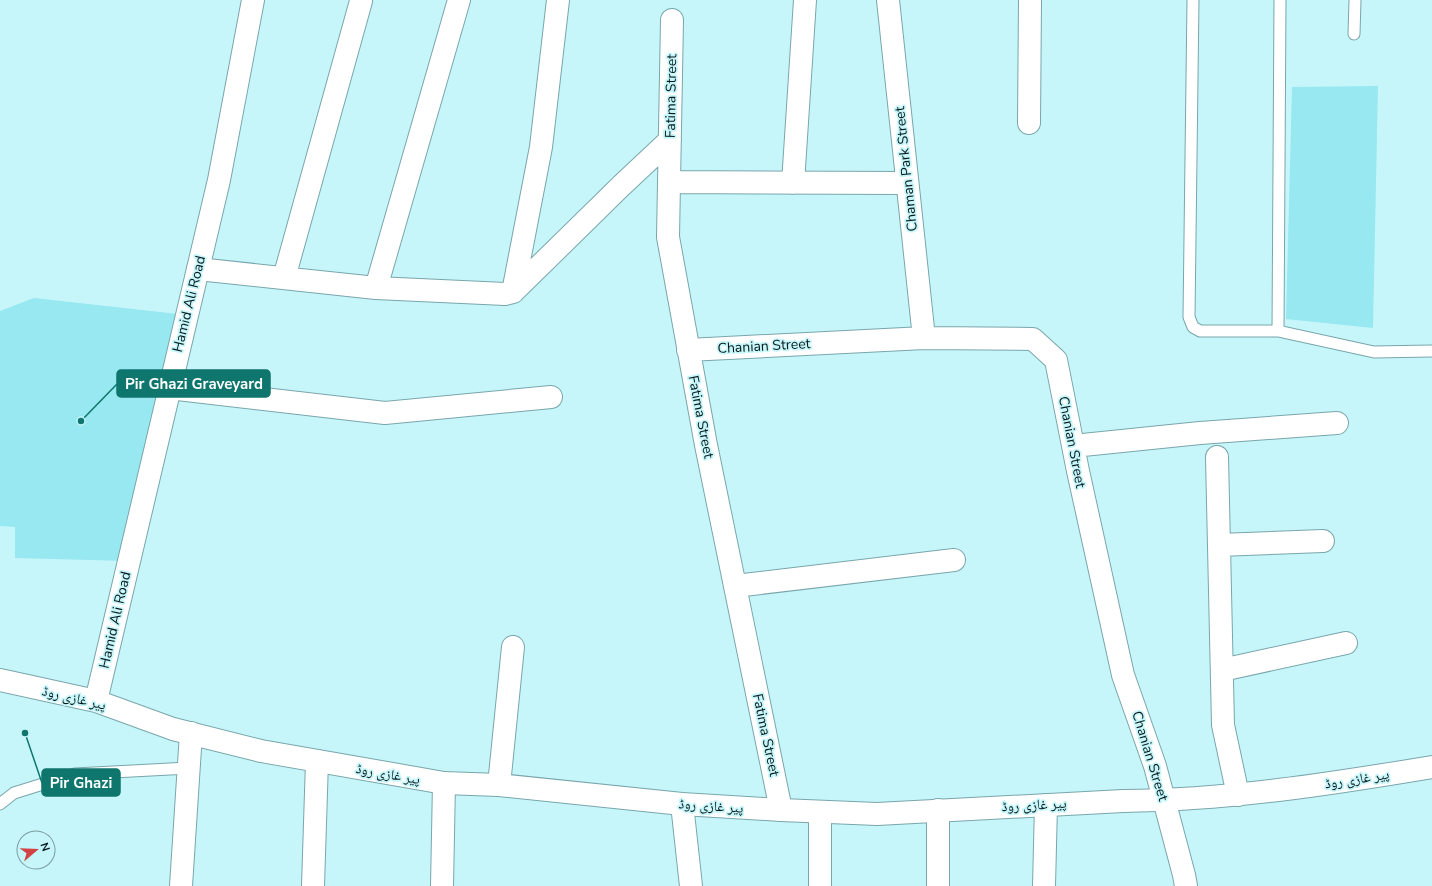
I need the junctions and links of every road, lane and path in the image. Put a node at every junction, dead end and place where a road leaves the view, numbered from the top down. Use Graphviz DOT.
graph roads {
  1 [pos="253,0"];
  2 [pos="361,0"];
  3 [pos="459,0"];
  4 [pos="558,0"];
  5 [pos="805,0"];
  6 [pos="888,0"];
  7 [pos="1030,0"];
  8 [pos="1193,0"];
  9 [pos="1280,0"];
  10 [pos="1355,0"];
  11 [pos="672,20"];
  12 [pos="1354,34"];
  13 [pos="1029,123"];
  14 [pos="670,140"];
  15 [pos="669,182"];
  16 [pos="793,183"];
  17 [pos="907,183"];
  18 [pos="198,269"];
  19 [pos="284,278"];
  20 [pos="376,288"];
  21 [pos="513,292"];
  22 [pos="1278,331"];
  23 [pos="924,338"];
  24 [pos="688,350"];
  25 [pos="1432,350"];
  26 [pos="169,388"];
  27 [pos="551,397"];
  28 [pos="1337,423"];
  29 [pos="1073,446"];
  30 [pos="1217,457"];
  31 [pos="1323,540"];
  32 [pos="1219,544"];
  33 [pos="954,560"];
  34 [pos="735,586"];
  35 [pos="1346,643"];
  36 [pos="513,647"];
  37 [pos="1222,670"];
  38 [pos="0,680"];
  39 [pos="96,701"];
  40 [pos="191,733"];
  41 [pos="317,762"];
  42 [pos="1432,767"];
  43 [pos="189,768"];
  44 [pos="444,783"];
  45 [pos="499,785"];
  46 [pos="1238,795"];
  47 [pos="1164,800"];
  48 [pos="0,804"];
  49 [pos="682,804"];
  50 [pos="1046,805"];
  51 [pos="781,810"];
  52 [pos="938,810"];
  53 [pos="820,812"];
  54 [pos="181,886"];
  55 [pos="313,886"];
  56 [pos="442,886"];
  57 [pos="691,886"];
  58 [pos="820,886"];
  59 [pos="938,886"];
  60 [pos="1044,886"];
  61 [pos="1186,886"];
  1 -- 18 [label="street, Hamid Ali Road"];
  2 -- 19 [label="street"];
  3 -- 20 [label="street"];
  4 -- 21 [label="street"];
  5 -- 16 [label="street"];
  6 -- 17 [label="street, Chaman Park Street"];
  7 -- 13 [label="street"];
  8 -- 22 [label="lane"];
  9 -- 22 [label="lane"];
  10 -- 12 [label="lane"];
  11 -- 14 [label="street, Fatima Street"];
  14 -- 15 [label="street, Fatima Street"];
  14 -- 21 [label="street"];
  15 -- 16 [label="street"];
  15 -- 24 [label="street, Fatima Street"];
  16 -- 17 [label="street"];
  17 -- 23 [label="street, Chaman Park Street"];
  18 -- 19 [label="street"];
  18 -- 26 [label="street, Hamid Ali Road"];
  19 -- 20 [label="street"];
  20 -- 21 [label="street"];
  22 -- 25 [label="lane"];
  23 -- 24 [label="street, Chanian Street"];
  23 -- 29 [label="street, Chanian Street"];
  24 -- 34 [label="street, Fatima Street"];
  26 -- 27 [label="street"];
  26 -- 39 [label="street, Hamid Ali Road"];
  28 -- 29 [label="street"];
  29 -- 47 [label="street, Chanian Street"];
  30 -- 32 [label="street"];
  31 -- 32 [label="street"];
  32 -- 37 [label="street"];
  33 -- 34 [label="street"];
  34 -- 51 [label="street, Fatima Street"];
  35 -- 37 [label="street"];
  36 -- 45 [label="street"];
  37 -- 46 [label="street"];
  38 -- 39 [label="street, پیر غازی روڈ"];
  39 -- 40 [label="street, پیر غازی روڈ"];
  40 -- 41 [label="street, پیر غازی روڈ"];
  40 -- 43 [label="street"];
  41 -- 44 [label="street, پیر غازی روڈ"];
  41 -- 55 [label="street"];
  42 -- 46 [label="street, پیر غازی روڈ"];
  43 -- 48 [label="lane"];
  43 -- 54 [label="street"];
  44 -- 45 [label="street, پیر غازی روڈ"];
  44 -- 56 [label="street"];
  45 -- 49 [label="street, پیر غازی روڈ"];
  46 -- 47 [label="street, پیر غازی روڈ"];
  47 -- 50 [label="street, پیر غازی روڈ"];
  47 -- 61 [label="street, Chanian Street"];
  49 -- 51 [label="street, پیر غازی روڈ"];
  49 -- 57 [label="street"];
  50 -- 52 [label="street, پیر غازی روڈ"];
  50 -- 60 [label="street"];
  51 -- 53 [label="street, پیر غازی روڈ"];
  52 -- 53 [label="street, پیر غازی روڈ"];
  52 -- 59 [label="street"];
  53 -- 58 [label="street"];
}
